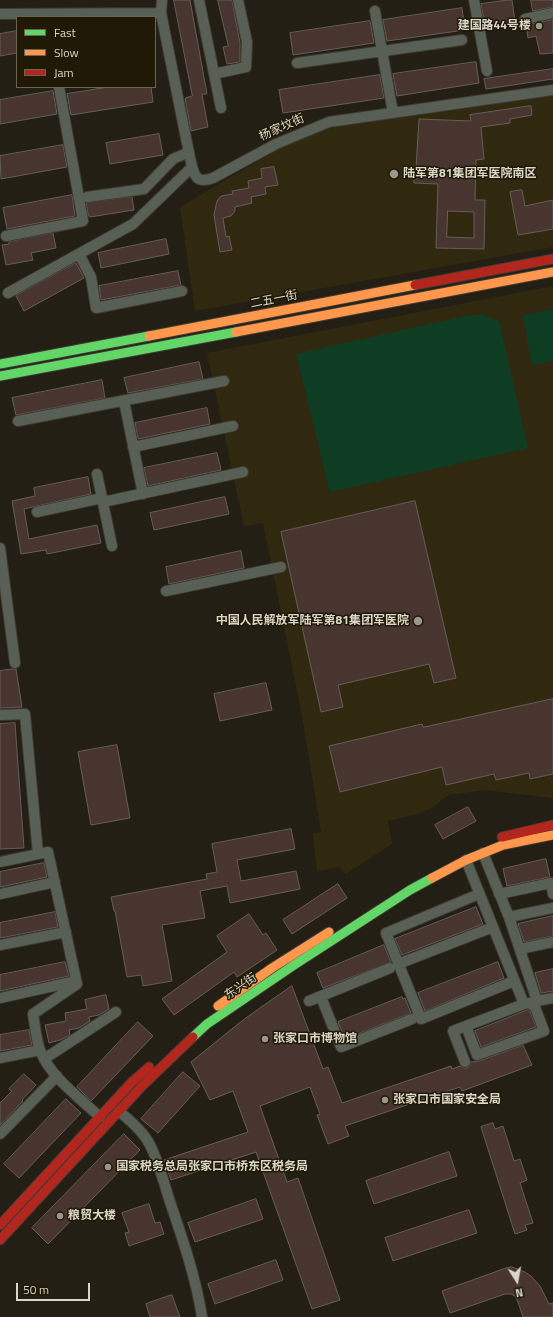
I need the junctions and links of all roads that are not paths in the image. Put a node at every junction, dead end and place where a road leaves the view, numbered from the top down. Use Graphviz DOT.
graph roads {
  1 [pos="162,0"];
  2 [pos="199,0"];
  3 [pos="238,0"];
  4 [pos="474,0"];
  5 [pos="161,12"];
  6 [pos="375,12"];
  7 [pos="553,13"];
  8 [pos="0,14"];
  9 [pos="46,15"];
  10 [pos="525,18"];
  11 [pos="462,40"];
  12 [pos="381,51"];
  13 [pos="297,64"];
  14 [pos="487,71"];
  15 [pos="214,74"];
  16 [pos="59,88"];
  17 [pos="553,90"];
  18 [pos="221,108"];
  19 [pos="393,113"];
  20 [pos="189,152"];
  21 [pos="192,167"];
  22 [pos="87,197"];
  23 [pos="6,236"];
  24 [pos="79,254"];
  25 [pos="553,259"];
  26 [pos="553,272"];
  27 [pos="182,291"];
  28 [pos="8,293"];
  29 [pos="212,324"];
  30 [pos="214,336"];
  31 [pos="0,364"];
  32 [pos="0,376"];
  33 [pos="224,381"];
  34 [pos="124,400"];
  35 [pos="18,421"];
  36 [pos="233,426"];
  37 [pos="133,447"];
  38 [pos="243,472"];
  39 [pos="97,474"];
  40 [pos="143,494"];
  41 [pos="103,500"];
  42 [pos="37,512"];
  43 [pos="112,546"];
  44 [pos="0,548"];
  45 [pos="281,567"];
  46 [pos="1,568"];
  47 [pos="166,591"];
  48 [pos="16,663"];
  49 [pos="0,715"];
  50 [pos="553,825"];
  51 [pos="553,835"];
  52 [pos="483,853"];
  53 [pos="38,854"];
  54 [pos="466,860"];
  55 [pos="0,862"];
  56 [pos="55,882"];
  57 [pos="0,894"];
  58 [pos="479,894"];
  59 [pos="499,894"];
  60 [pos="553,894"];
  61 [pos="553,908"];
  62 [pos="509,917"];
  63 [pos="493,927"];
  64 [pos="66,932"];
  65 [pos="553,942"];
  66 [pos="0,945"];
  67 [pos="520,949"];
  68 [pos="394,966"];
  69 [pos="76,981"];
  70 [pos="514,981"];
  71 [pos="321,997"];
  72 [pos="0,998"];
  73 [pos="553,998"];
  74 [pos="309,1001"];
  75 [pos="524,1004"];
  76 [pos="116,1012"];
  77 [pos="412,1019"];
  78 [pos="466,1026"];
  79 [pos="42,1054"];
  80 [pos="0,1058"];
  81 [pos="465,1062"];
  82 [pos="57,1076"];
  83 [pos="115,1108"];
  84 [pos="100,1117"];
  85 [pos="0,1134"];
  86 [pos="19,1204"];
  87 [pos="2,1208"];
  88 [pos="0,1225"];
  89 [pos="0,1240"];
  90 [pos="202,1317"];
  1 -- 5 [label="street"];
  2 -- 15 [label="street"];
  3 -- 15 [label="street"];
  4 -- 14 [label="street"];
  5 -- 9 [label="street"];
  5 -- 20 [label="street"];
  6 -- 12 [label="street"];
  7 -- 10 [label="street"];
  8 -- 9 [label="street"];
  11 -- 12 [label="street"];
  12 -- 13 [label="street"];
  12 -- 19 [label="street"];
  15 -- 18 [label="street"];
  16 -- 23 [label="street"];
  17 -- 19 [label="street, 杨家坟街"];
  19 -- 21 [label="street, 杨家坟街"];
  20 -- 21 [label="street"];
  20 -- 22 [label="street"];
  21 -- 24 [label="street"];
  24 -- 27 [label="street"];
  24 -- 28 [label="street"];
  25 -- 29 [label="main road, 二五一街"];
  26 -- 30 [label="main road, 二五一街"];
  29 -- 30 [label="main road"];
  29 -- 31 [label="main road, 二五一街"];
  30 -- 32 [label="main road, 二五一街"];
  33 -- 34 [label="street"];
  34 -- 35 [label="street"];
  34 -- 37 [label="street"];
  36 -- 37 [label="street"];
  37 -- 40 [label="street"];
  38 -- 40 [label="street"];
  39 -- 41 [label="street"];
  40 -- 41 [label="street"];
  41 -- 42 [label="street"];
  41 -- 43 [label="street"];
  44 -- 46 [label="street"];
  45 -- 47 [label="street"];
  46 -- 48 [label="street"];
  49 -- 53 [label="street"];
  50 -- 83 [label="main road, 东兴街"];
  51 -- 52 [label="main road, 东兴街"];
  52 -- 54 [label="main road, 东兴街"];
  52 -- 59 [label="street"];
  53 -- 55 [label="street"];
  53 -- 56 [label="street"];
  54 -- 58 [label="street"];
  54 -- 83 [label="main road, 东兴街"];
  56 -- 57 [label="street"];
  56 -- 64 [label="street"];
  58 -- 63 [label="street"];
  58 -- 68 [label="street"];
  59 -- 60 [label="street"];
  59 -- 62 [label="street"];
  61 -- 62 [label="street"];
  62 -- 67 [label="street"];
  63 -- 68 [label="street"];
  63 -- 70 [label="street"];
  64 -- 66 [label="street"];
  64 -- 69 [label="street"];
  65 -- 67 [label="street"];
  67 -- 73 [label="street"];
  68 -- 70 [label="street"];
  68 -- 71 [label="street"];
  69 -- 72 [label="street"];
  69 -- 79 [label="street"];
  70 -- 75 [label="street"];
  71 -- 74 [label="street"];
  71 -- 77 [label="street"];
  75 -- 78 [label="street"];
  75 -- 78 [label="street"];
  76 -- 79 [label="street"];
  78 -- 81 [label="street"];
  79 -- 80 [label="street"];
  79 -- 82 [label="street"];
  82 -- 84 [label="street"];
  82 -- 85 [label="street"];
  83 -- 84 [label="main road, 东兴街"];
  83 -- 89 [label="main road, 东兴街"];
  83 -- 90 [label="street"];
  84 -- 86 [label="main road, 东兴街"];
  86 -- 87 [label="main road"];
  86 -- 88 [label="main road, 东兴街"];
}
